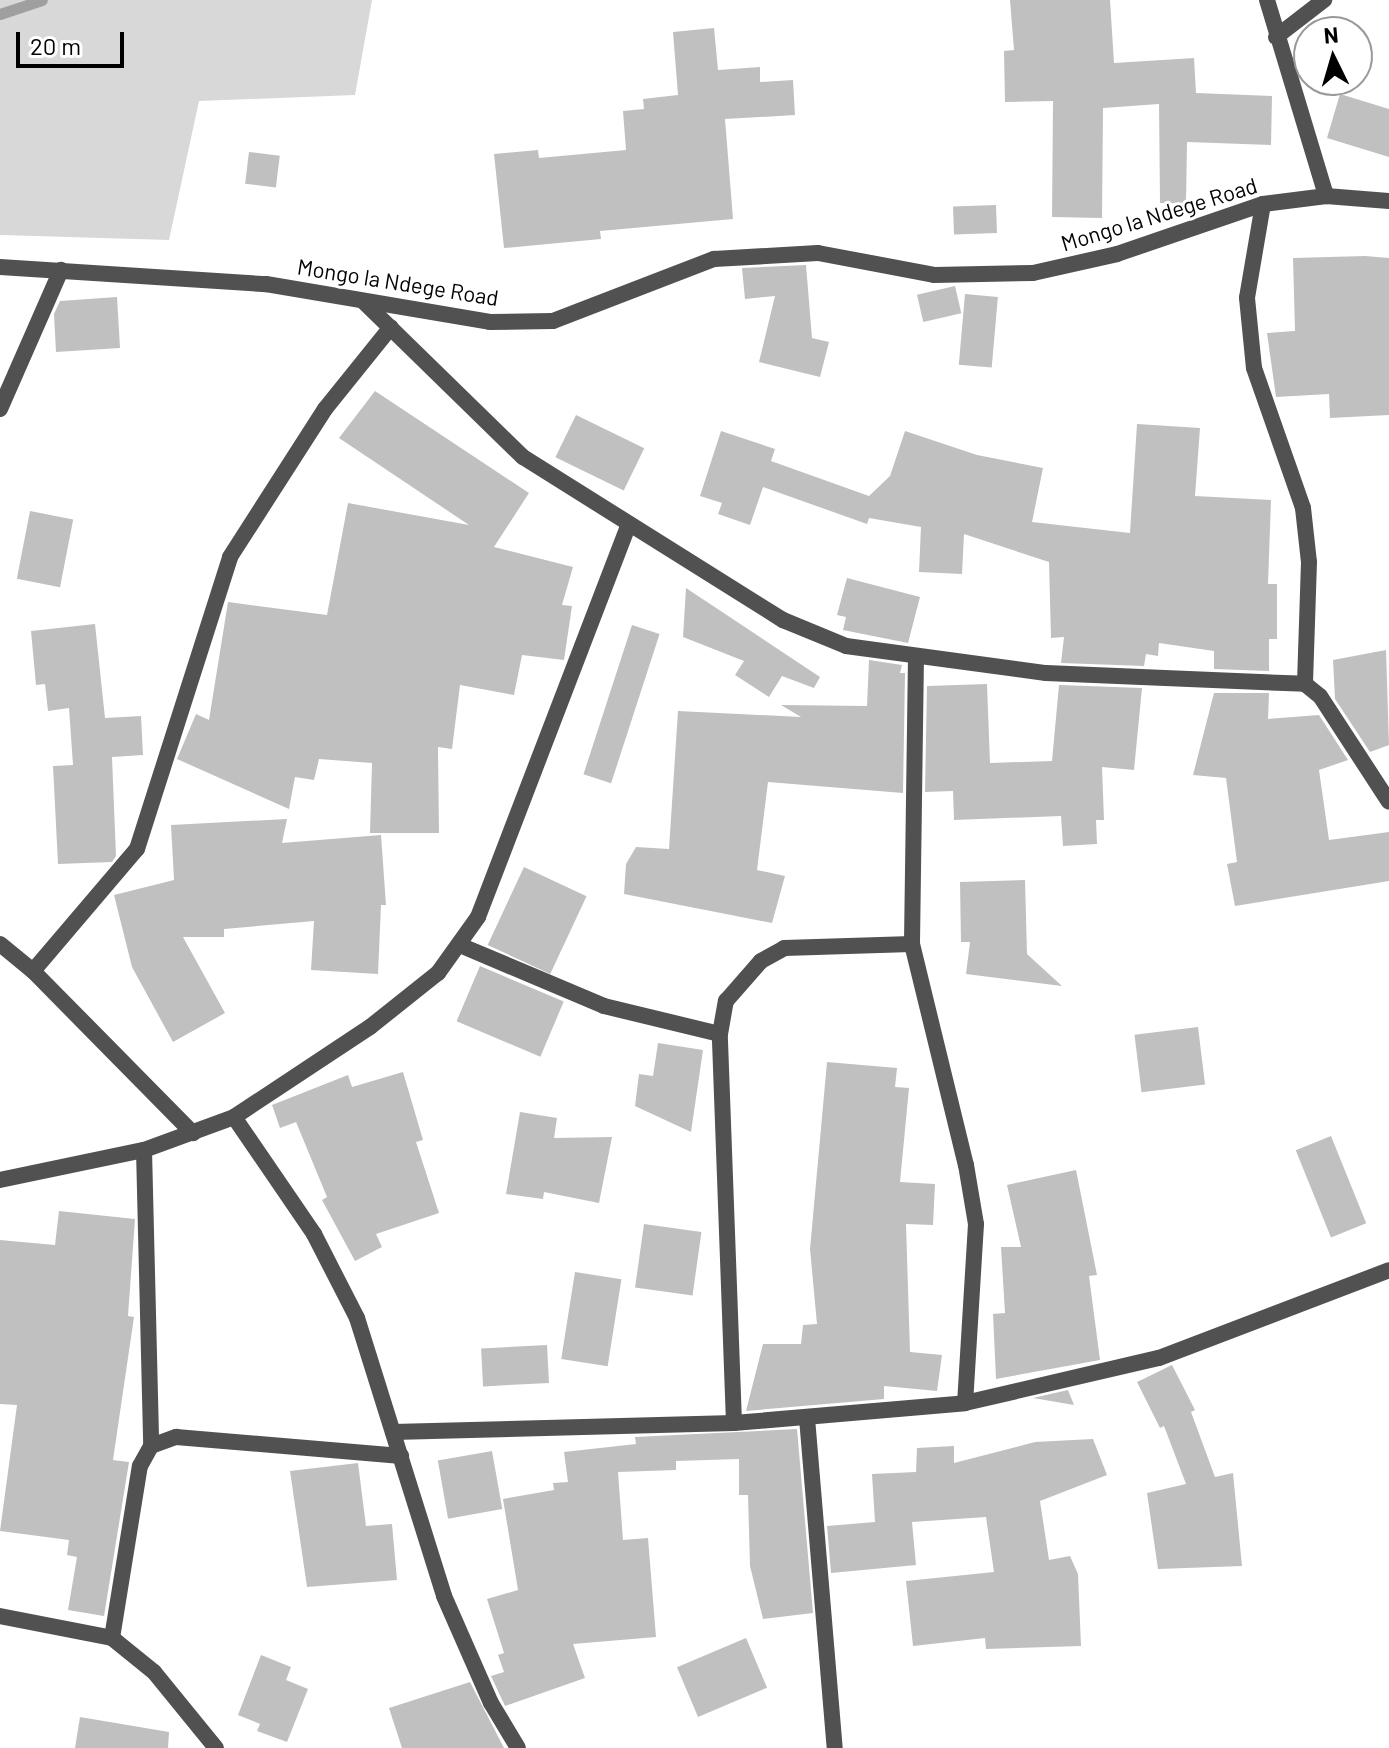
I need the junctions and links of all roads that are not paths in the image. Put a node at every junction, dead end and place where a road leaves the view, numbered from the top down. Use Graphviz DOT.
graph roads {
  1 [pos="1267,0"];
  2 [pos="1324,0"];
  3 [pos="1276,37"];
  4 [pos="1326,196"];
  5 [pos="1389,201"];
  6 [pos="1263,204"];
  7 [pos="0,267"];
  8 [pos="61,270"];
  9 [pos="364,302"];
  10 [pos="391,327"];
  11 [pos="0,409"];
  12 [pos="628,526"];
  13 [pos="916,656"];
  14 [pos="1305,684"];
  15 [pos="1389,802"];
  16 [pos="0,944"];
  17 [pos="912,944"];
  18 [pos="462,946"];
  19 [pos="33,971"];
  20 [pos="720,1034"];
  21 [pos="234,1117"];
  22 [pos="193,1133"];
  23 [pos="144,1150"];
  24 [pos="0,1180"];
  25 [pos="1389,1270"];
  26 [pos="965,1403"];
  27 [pos="807,1418"];
  28 [pos="734,1423"];
  29 [pos="393,1432"];
  30 [pos="151,1446"];
  31 [pos="401,1456"];
  32 [pos="0,1616"];
  33 [pos="112,1638"];
  34 [pos="216,1748"];
  35 [pos="518,1748"];
  36 [pos="835,1748"];
  1 -- 3 [label="street"];
  2 -- 3 [label="street"];
  3 -- 4 [label="street"];
  4 -- 5 [label="street, Mongo la Ndege Road"];
  4 -- 6 [label="street, Mongo la Ndege Road"];
  6 -- 9 [label="street, Mongo la Ndege Road"];
  6 -- 14 [label="street"];
  7 -- 8 [label="street, Mongo la Ndege Road"];
  8 -- 9 [label="street, Mongo la Ndege Road"];
  8 -- 11 [label="street"];
  9 -- 10 [label="street"];
  10 -- 12 [label="street"];
  10 -- 19 [label="street"];
  12 -- 13 [label="street"];
  12 -- 18 [label="street"];
  13 -- 14 [label="street"];
  13 -- 17 [label="street"];
  14 -- 15 [label="street"];
  16 -- 19 [label="street"];
  17 -- 20 [label="street"];
  17 -- 26 [label="street"];
  18 -- 20 [label="street"];
  18 -- 21 [label="street"];
  19 -- 22 [label="street"];
  20 -- 28 [label="street"];
  21 -- 22 [label="street"];
  21 -- 29 [label="street"];
  22 -- 23 [label="street"];
  23 -- 24 [label="street"];
  23 -- 30 [label="street"];
  25 -- 26 [label="street"];
  26 -- 27 [label="street"];
  27 -- 28 [label="street"];
  27 -- 36 [label="street"];
  28 -- 29 [label="street"];
  29 -- 31 [label="street"];
  30 -- 31 [label="street"];
  30 -- 33 [label="street"];
  31 -- 35 [label="street"];
  32 -- 33 [label="street"];
  33 -- 34 [label="street"];
}
